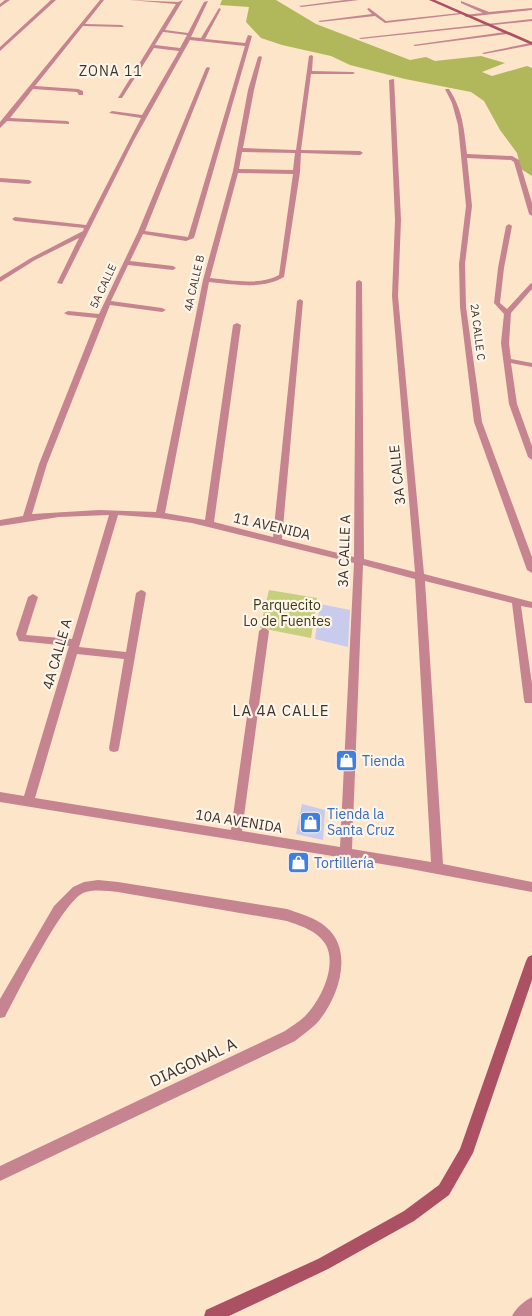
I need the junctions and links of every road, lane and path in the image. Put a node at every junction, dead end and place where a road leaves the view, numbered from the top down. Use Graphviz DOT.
graph roads {
  1 [pos="8,0"];
  2 [pos="54,0"];
  3 [pos="102,0"];
  4 [pos="131,0"];
  5 [pos="357,0"];
  6 [pos="431,0"];
  7 [pos="180,2"];
  8 [pos="206,2"];
  9 [pos="462,2"];
  10 [pos="0,6"];
  11 [pos="301,6"];
  12 [pos="219,9"];
  13 [pos="369,9"];
  14 [pos="532,9"];
  15 [pos="460,14"];
  16 [pos="488,14"];
  17 [pos="376,15"];
  18 [pos="466,16"];
  19 [pos="532,20"];
  20 [pos="320,21"];
  21 [pos="485,24"];
  22 [pos="83,25"];
  23 [pos="122,26"];
  24 [pos="164,31"];
  25 [pos="505,33"];
  26 [pos="188,36"];
  27 [pos="250,36"];
  28 [pos="361,38"];
  29 [pos="204,39"];
  30 [pos="531,43"];
  31 [pos="248,45"];
  32 [pos="414,45"];
  33 [pos="153,46"];
  34 [pos="0,50"];
  35 [pos="182,50"];
  36 [pos="484,53"];
  37 [pos="311,56"];
  38 [pos="260,57"];
  39 [pos="208,68"];
  40 [pos="308,72"];
  41 [pos="353,73"];
  42 [pos="392,80"];
  43 [pos="32,87"];
  44 [pos="447,90"];
  45 [pos="81,94"];
  46 [pos="120,97"];
  47 [pos="112,113"];
  48 [pos="142,117"];
  49 [pos="6,119"];
  50 [pos="67,123"];
  51 [pos="0,126"];
  52 [pos="241,150"];
  53 [pos="298,152"];
  54 [pos="360,153"];
  55 [pos="464,156"];
  56 [pos="236,171"];
  57 [pos="297,172"];
  58 [pos="0,180"];
  59 [pos="29,182"];
  60 [pos="532,214"];
  61 [pos="15,219"];
  62 [pos="509,226"];
  63 [pos="87,230"];
  64 [pos="141,232"];
  65 [pos="126,263"];
  66 [pos="172,268"];
  67 [pos="0,280"];
  68 [pos="206,280"];
  69 [pos="360,282"];
  70 [pos="60,283"];
  71 [pos="532,286"];
  72 [pos="300,301"];
  73 [pos="107,303"];
  74 [pos="162,310"];
  75 [pos="68,313"];
  76 [pos="508,313"];
  77 [pos="101,316"];
  78 [pos="237,325"];
  79 [pos="507,360"];
  80 [pos="532,364"];
  81 [pos="532,457"];
  82 [pos="114,513"];
  83 [pos="160,516"];
  84 [pos="27,517"];
  85 [pos="0,523"];
  86 [pos="209,525"];
  87 [pos="277,541"];
  88 [pos="360,560"];
  89 [pos="532,570"];
  90 [pos="420,577"];
  91 [pos="141,593"];
  92 [pos="33,597"];
  93 [pos="516,601"];
  94 [pos="532,605"];
  95 [pos="264,631"];
  96 [pos="74,646"];
  97 [pos="130,656"];
  98 [pos="529,700"];
  99 [pos="114,748"];
  100 [pos="0,797"];
  101 [pos="28,802"];
  102 [pos="236,836"];
  103 [pos="346,852"];
  104 [pos="437,867"];
  105 [pos="532,887"];
  106 [pos="532,961"];
  107 [pos="0,1012"];
  108 [pos="0,1174"];
  109 [pos="532,1305"];
  110 [pos="212,1316"];
  111 [pos="520,1316"];
  1 -- 10 [label="street"];
  2 -- 34 [label="street"];
  3 -- 22 [label="street"];
  4 -- 7 [label="street"];
  5 -- 11 [label="street"];
  6 -- 15 [label="street"];
  7 -- 24 [label="street"];
  8 -- 26 [label="street"];
  9 -- 16 [label="street"];
  12 -- 29 [label="street"];
  13 -- 17 [label="street"];
  14 -- 16 [label="street"];
  15 -- 17 [label="street"];
  15 -- 18 [label="street"];
  16 -- 18 [label="street"];
  17 -- 20 [label="street"];
  18 -- 21 [label="street"];
  19 -- 21 [label="street"];
  21 -- 25 [label="street"];
  21 -- 28 [label="street"];
  22 -- 23 [label="street"];
  22 -- 43 [label="street"];
  24 -- 26 [label="street"];
  24 -- 33 [label="street"];
  25 -- 30 [label="street"];
  25 -- 32 [label="street"];
  26 -- 29 [label="street"];
  26 -- 35 [label="street"];
  27 -- 31 [label="street"];
  29 -- 31 [label="street"];
  30 -- 36 [label="street"];
  31 -- 64 [label="street"];
  33 -- 35 [label="street"];
  33 -- 46 [label="street"];
  35 -- 48 [label="street"];
  37 -- 40 [label="street"];
  38 -- 52 [label="street, 4A CALLE B"];
  39 -- 64 [label="street, 5A CALLE"];
  40 -- 41 [label="street"];
  40 -- 53 [label="street"];
  42 -- 90 [label="street, 3A CALLE"];
  43 -- 45 [label="street"];
  43 -- 49 [label="street"];
  44 -- 55 [label="street, 2A CALLE C"];
  47 -- 48 [label="street"];
  48 -- 63 [label="street"];
  49 -- 50 [label="street"];
  49 -- 51 [label="street"];
  52 -- 53 [label="street"];
  52 -- 56 [label="street, 4A CALLE B"];
  53 -- 54 [label="street"];
  53 -- 57 [label="street"];
  55 -- 60 [label="street"];
  55 -- 89 [label="street, 2A CALLE C"];
  56 -- 57 [label="street"];
  56 -- 68 [label="street, 4A CALLE B"];
  57 -- 68 [label="street"];
  58 -- 59 [label="street"];
  61 -- 63 [label="street"];
  62 -- 76 [label="street"];
  63 -- 67 [label="street"];
  63 -- 70 [label="street"];
  64 -- 65 [label="street, 5A CALLE"];
  65 -- 66 [label="street"];
  65 -- 73 [label="street, 5A CALLE"];
  68 -- 83 [label="street, 4A CALLE B"];
  69 -- 88 [label="street, 3A CALLE A"];
  71 -- 76 [label="street"];
  72 -- 87 [label="street"];
  73 -- 74 [label="street"];
  73 -- 77 [label="street, 5A CALLE"];
  75 -- 77 [label="street"];
  76 -- 79 [label="street"];
  77 -- 84 [label="street, 5A CALLE"];
  78 -- 86 [label="street"];
  79 -- 80 [label="street"];
  79 -- 81 [label="street"];
  82 -- 83 [label="street, 11 AVENIDA"];
  82 -- 84 [label="street, 11 AVENIDA"];
  82 -- 96 [label="street, 4A CALLE A"];
  83 -- 86 [label="street, 11 AVENIDA"];
  84 -- 85 [label="street, 11 AVENIDA"];
  86 -- 87 [label="street, 11 AVENIDA"];
  87 -- 88 [label="street, 11 AVENIDA"];
  88 -- 90 [label="street, 11 AVENIDA"];
  88 -- 103 [label="street, 3A CALLE A"];
  90 -- 93 [label="street, 11 AVENIDA"];
  90 -- 104 [label="street, 3A CALLE"];
  91 -- 97 [label="street"];
  92 -- 96 [label="street"];
  93 -- 94 [label="street, 11 AVENIDA"];
  93 -- 98 [label="street"];
  95 -- 102 [label="street"];
  96 -- 97 [label="street"];
  96 -- 101 [label="street, 4A CALLE A"];
  97 -- 99 [label="street"];
  100 -- 101 [label="street, 10A AVENIDA"];
  101 -- 102 [label="street, 10A AVENIDA"];
  102 -- 103 [label="street, 10A AVENIDA"];
  103 -- 104 [label="street, 10A AVENIDA"];
  104 -- 105 [label="street, 10A AVENIDA"];
  106 -- 110 [label="street"];
  107 -- 108 [label="street, DIAGONAL A"];
  109 -- 111 [label="street"];
}
